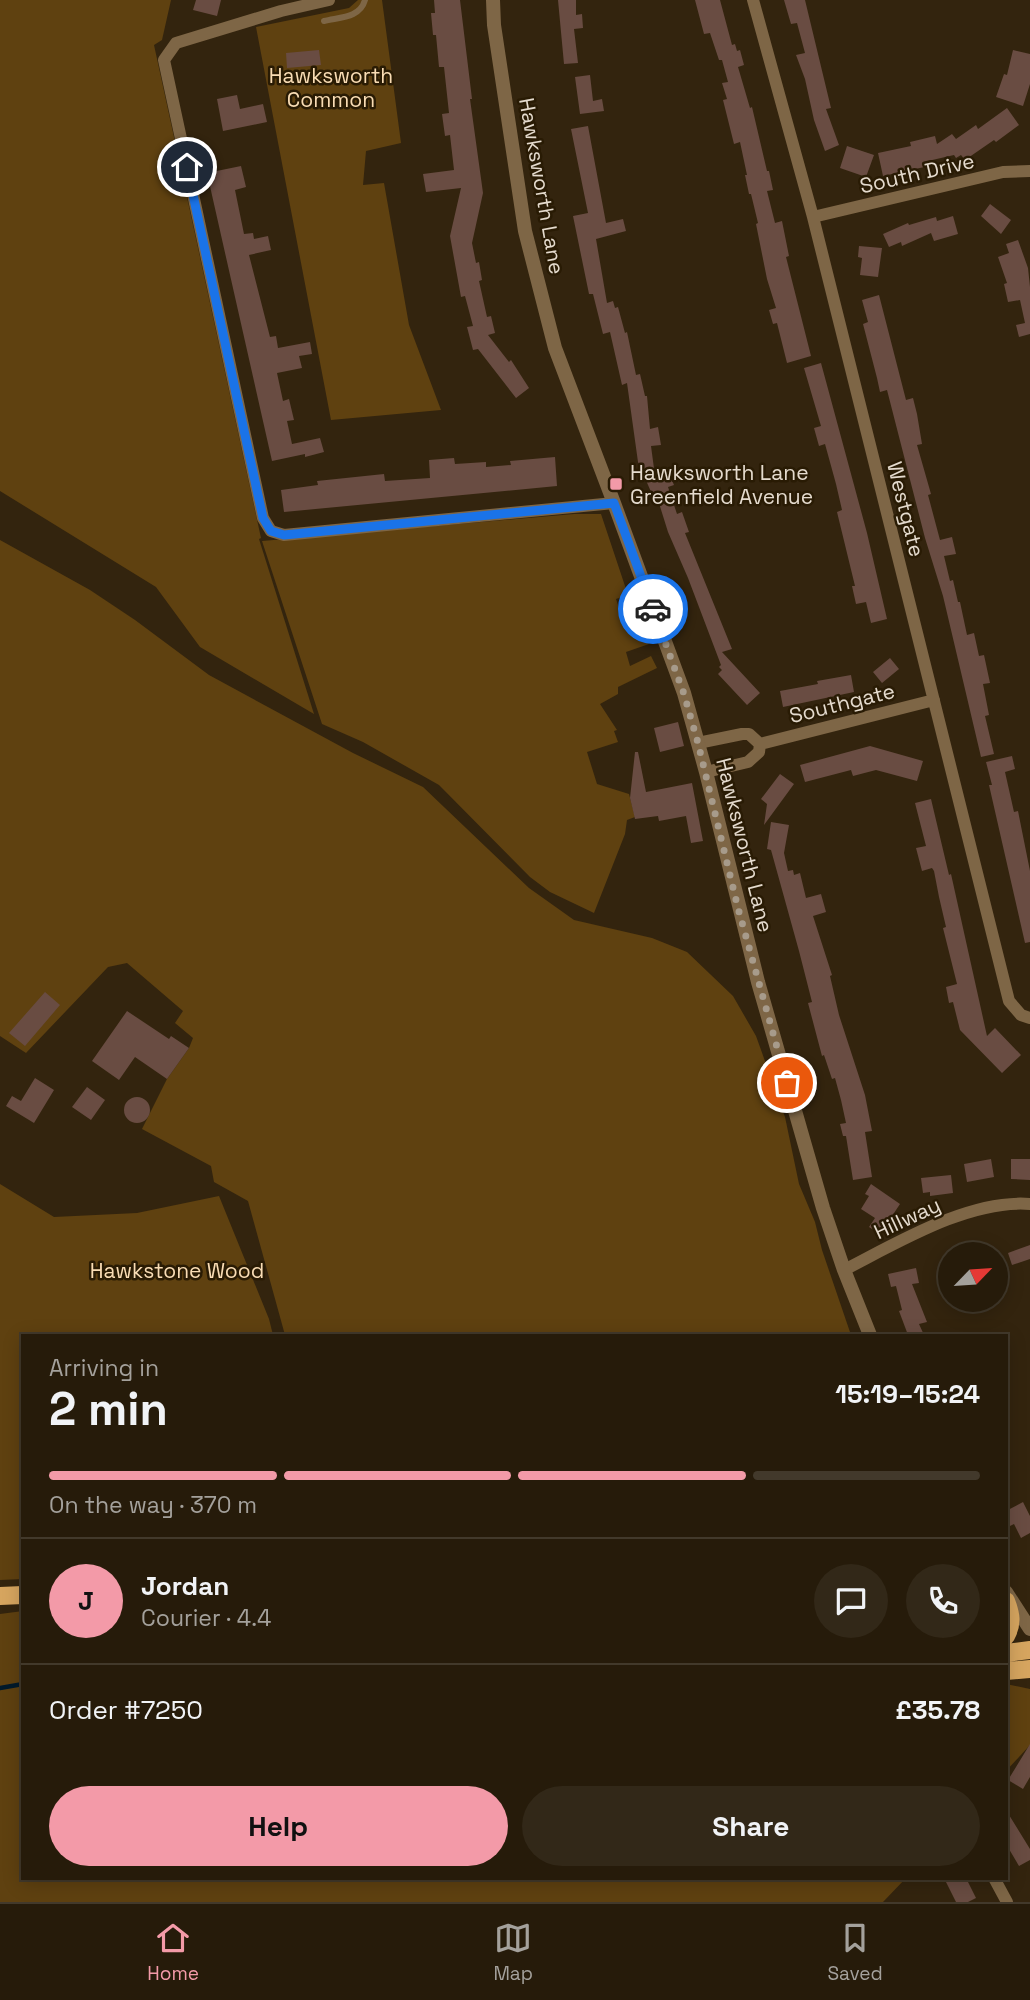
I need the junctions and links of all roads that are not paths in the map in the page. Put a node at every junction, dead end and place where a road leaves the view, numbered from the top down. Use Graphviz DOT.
graph roads {
  1 [pos="329,0"];
  2 [pos="365,0"];
  3 [pos="493,0"];
  4 [pos="753,0"];
  5 [pos="324,21"];
  6 [pos="1030,171"];
  7 [pos="813,217"];
  8 [pos="614,503"];
  9 [pos="934,700"];
  10 [pos="698,743"];
  11 [pos="760,744"];
  12 [pos="706,772"];
  13 [pos="1030,1018"];
  14 [pos="1030,1204"];
  15 [pos="844,1270"];
  16 [pos="870,1334"];
  17 [pos="0,1595"];
  18 [pos="21,1595"];
  19 [pos="1008,1595"];
  20 [pos="1008,1607"];
  21 [pos="1030,1629"];
  22 [pos="1008,1632"];
  23 [pos="1030,1650"];
  24 [pos="1008,1653"];
  25 [pos="1030,1669"];
  26 [pos="1008,1671"];
  27 [pos="995,1880"];
  28 [pos="1007,1902"];
  1 -- 8 [label="street"];
  2 -- 5 [label="lane"];
  3 -- 8 [label="street, Hawksworth Lane"];
  4 -- 7 [label="street, Westgate"];
  6 -- 7 [label="street, South Drive"];
  7 -- 9 [label="street, Westgate"];
  8 -- 10 [label="street, Hawksworth Lane"];
  9 -- 11 [label="street, Southgate"];
  9 -- 13 [label="street, Westgate"];
  10 -- 11 [label="street, Southgate"];
  10 -- 12 [label="street, Hawksworth Lane"];
  11 -- 12 [label="street, Southgate"];
  12 -- 15 [label="street, Hawksworth Lane"];
  14 -- 15 [label="street, Hillway"];
  15 -- 16 [label="street, Hawksworth Lane"];
  17 -- 18 [label="main road"];
  19 -- 21 [label="street"];
  20 -- 22 [label="main road"];
  23 -- 24 [label="main road"];
  25 -- 26 [label="main road"];
  27 -- 28 [label="street"];
}
